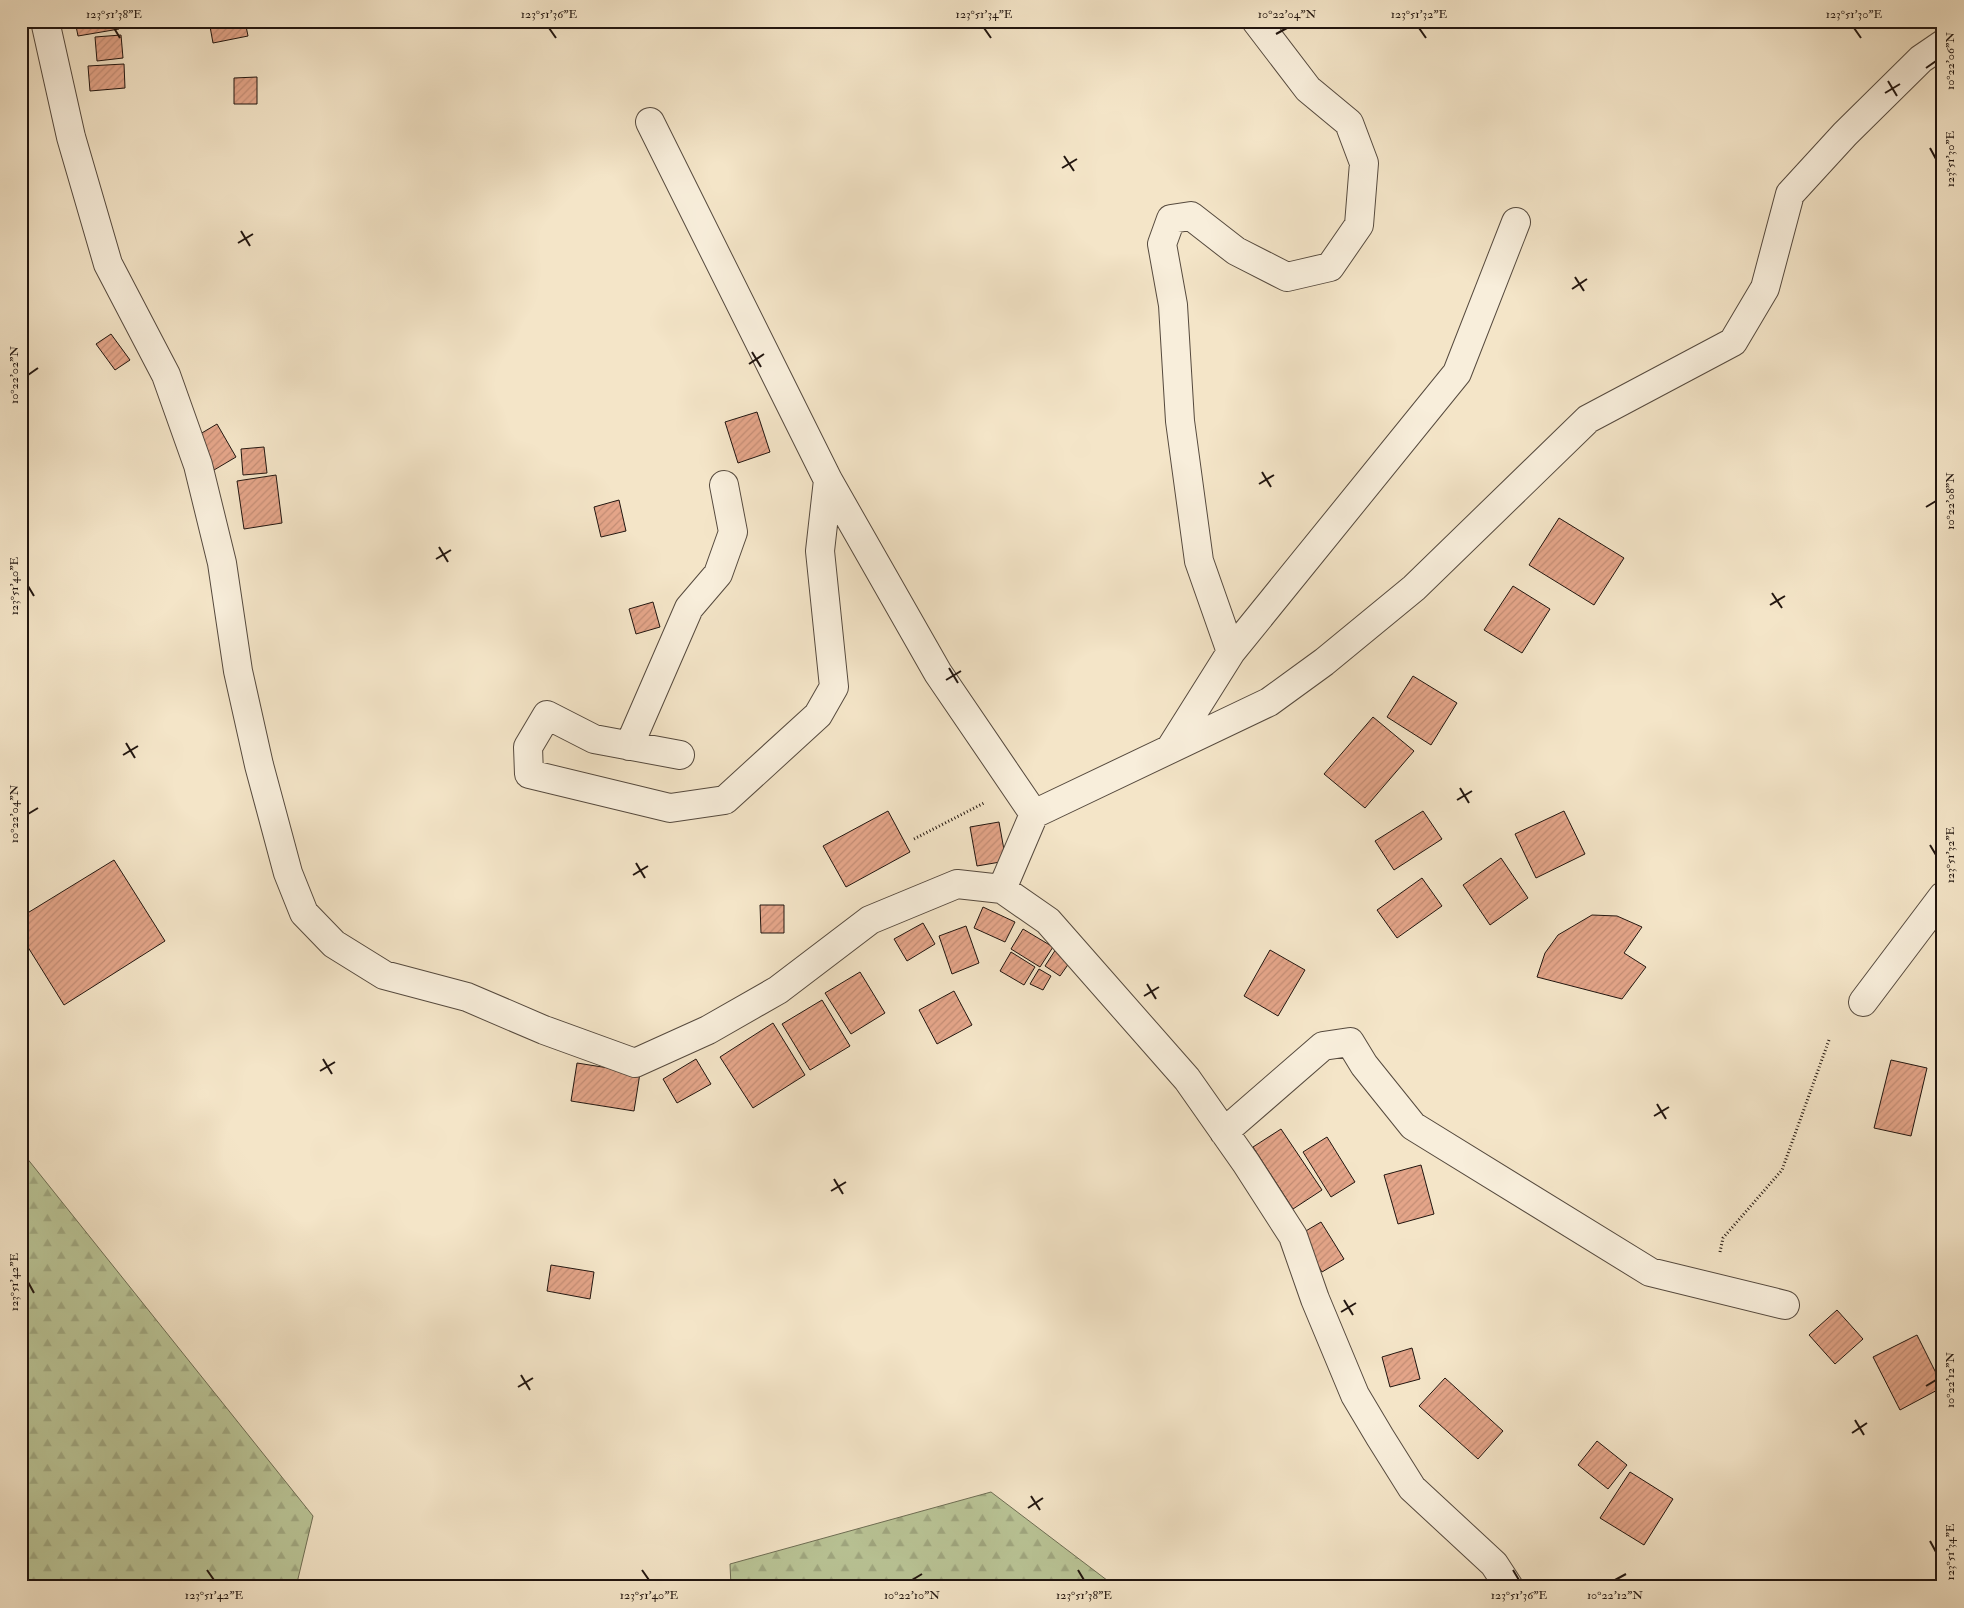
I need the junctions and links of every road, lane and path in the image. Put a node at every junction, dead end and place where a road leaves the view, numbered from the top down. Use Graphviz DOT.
graph roads {
  1 [pos="44,21"];
  2 [pos="1256,21"];
  3 [pos="1943,44"];
  4 [pos="650,122"];
  5 [pos="1516,222"];
  6 [pos="828,480"];
  7 [pos="724,486"];
  8 [pos="1231,652"];
  9 [pos="629,746"];
  10 [pos="1170,749"];
  11 [pos="680,755"];
  12 [pos="1016,787"];
  13 [pos="1034,814"];
  14 [pos="914,839"];
  15 [pos="1002,889"];
  16 [pos="1943,896"];
  17 [pos="1863,1002"];
  18 [pos="1829,1040"];
  19 [pos="1224,1132"];
  20 [pos="1712,1287"];
  21 [pos="1785,1305"];
  22 [pos="1509,1587"];
  1 -- 15 [label="street"];
  2 -- 8 [label="street"];
  3 -- 10 [label="street"];
  4 -- 6 [label="street"];
  5 -- 8 [label="street"];
  6 -- 9 [label="street"];
  6 -- 12 [label="street"];
  7 -- 9 [label="street"];
  8 -- 10 [label="street"];
  9 -- 11 [label="street"];
  10 -- 13 [label="street"];
  12 -- 13 [label="street"];
  12 -- 14 [label="path"];
  13 -- 15 [label="street"];
  15 -- 19 [label="street"];
  16 -- 17 [label="street"];
  18 -- 20 [label="path"];
  19 -- 20 [label="street"];
  19 -- 22 [label="street"];
  20 -- 21 [label="street"];
}
